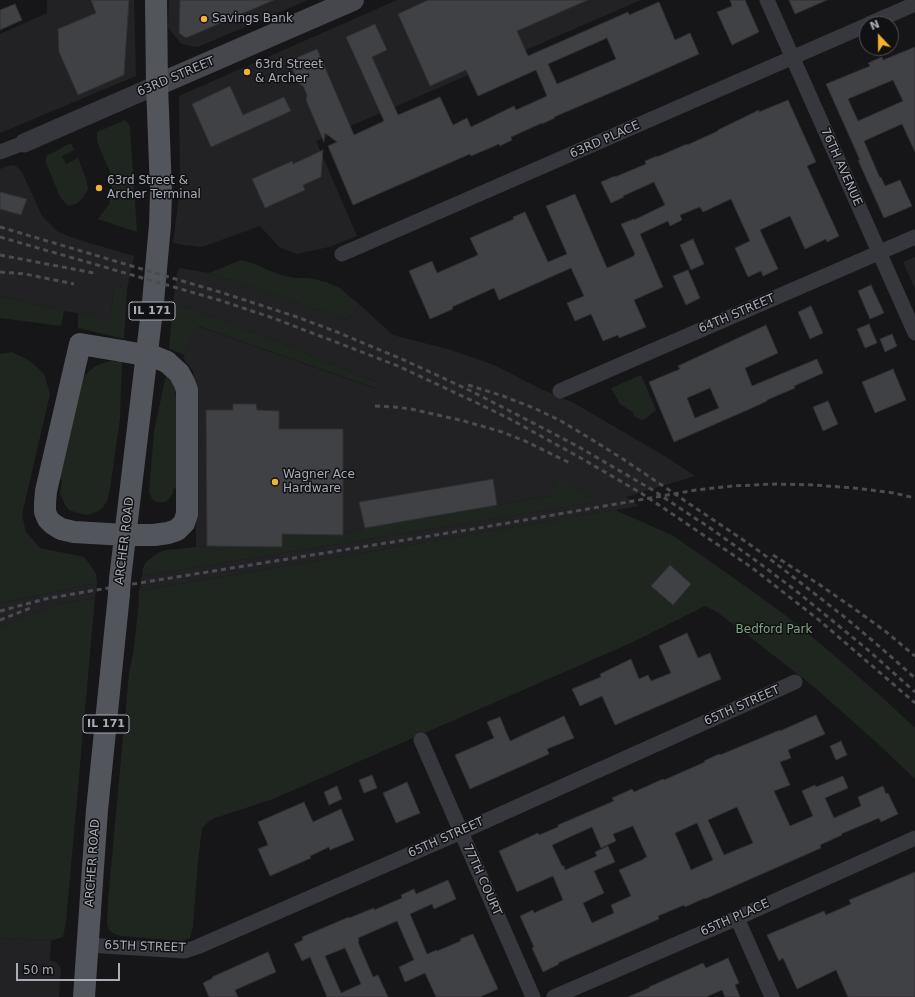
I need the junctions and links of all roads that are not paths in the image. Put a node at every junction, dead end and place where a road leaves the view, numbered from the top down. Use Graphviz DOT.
graph roads {
  1 [pos="156,0"];
  2 [pos="353,0"];
  3 [pos="767,0"];
  4 [pos="915,4"];
  5 [pos="887,16"];
  6 [pos="859,28"];
  7 [pos="792,57"];
  8 [pos="157,85"];
  9 [pos="24,143"];
  10 [pos="0,152"];
  11 [pos="915,237"];
  12 [pos="879,252"];
  13 [pos="342,254"];
  14 [pos="915,333"];
  15 [pos="560,390"];
  16 [pos="126,535"];
  17 [pos="795,682"];
  18 [pos="421,740"];
  19 [pos="461,832"];
  20 [pos="915,838"];
  21 [pos="737,918"];
  22 [pos="87,945"];
  23 [pos="84,997"];
  24 [pos="533,997"];
  25 [pos="554,997"];
  26 [pos="772,997"];
  1 -- 8 [label="main road, IL 171"];
  2 -- 8 [label="main road, 63RD STREET"];
  3 -- 7 [label="street, 76TH AVENUE"];
  4 -- 5 [label="street, 63RD PLACE"];
  6 -- 7 [label="street, 63RD PLACE"];
  7 -- 12 [label="street, 76TH AVENUE"];
  7 -- 13 [label="street, 63RD PLACE"];
  8 -- 9 [label="street, 63RD STREET"];
  8 -- 16 [label="main road, ARCHER ROAD / IL 171"];
  9 -- 10 [label="street, 63RD STREET"];
  11 -- 12 [label="street, 64TH STREET"];
  12 -- 14 [label="street, 76TH AVENUE"];
  12 -- 15 [label="street, 64TH STREET"];
  16 -- 16 [label="main road, bridge"];
  16 -- 22 [label="main road, ARCHER ROAD / IL 171"];
  17 -- 19 [label="street, 65TH STREET"];
  18 -- 19 [label="street, 77TH COURT"];
  19 -- 22 [label="street, 65TH STREET"];
  19 -- 24 [label="street, 77TH COURT"];
  20 -- 21 [label="street, 65TH PLACE"];
  21 -- 25 [label="street, 65TH PLACE"];
  21 -- 26 [label="street"];
  22 -- 23 [label="main road, ARCHER ROAD / IL 171"];
}
